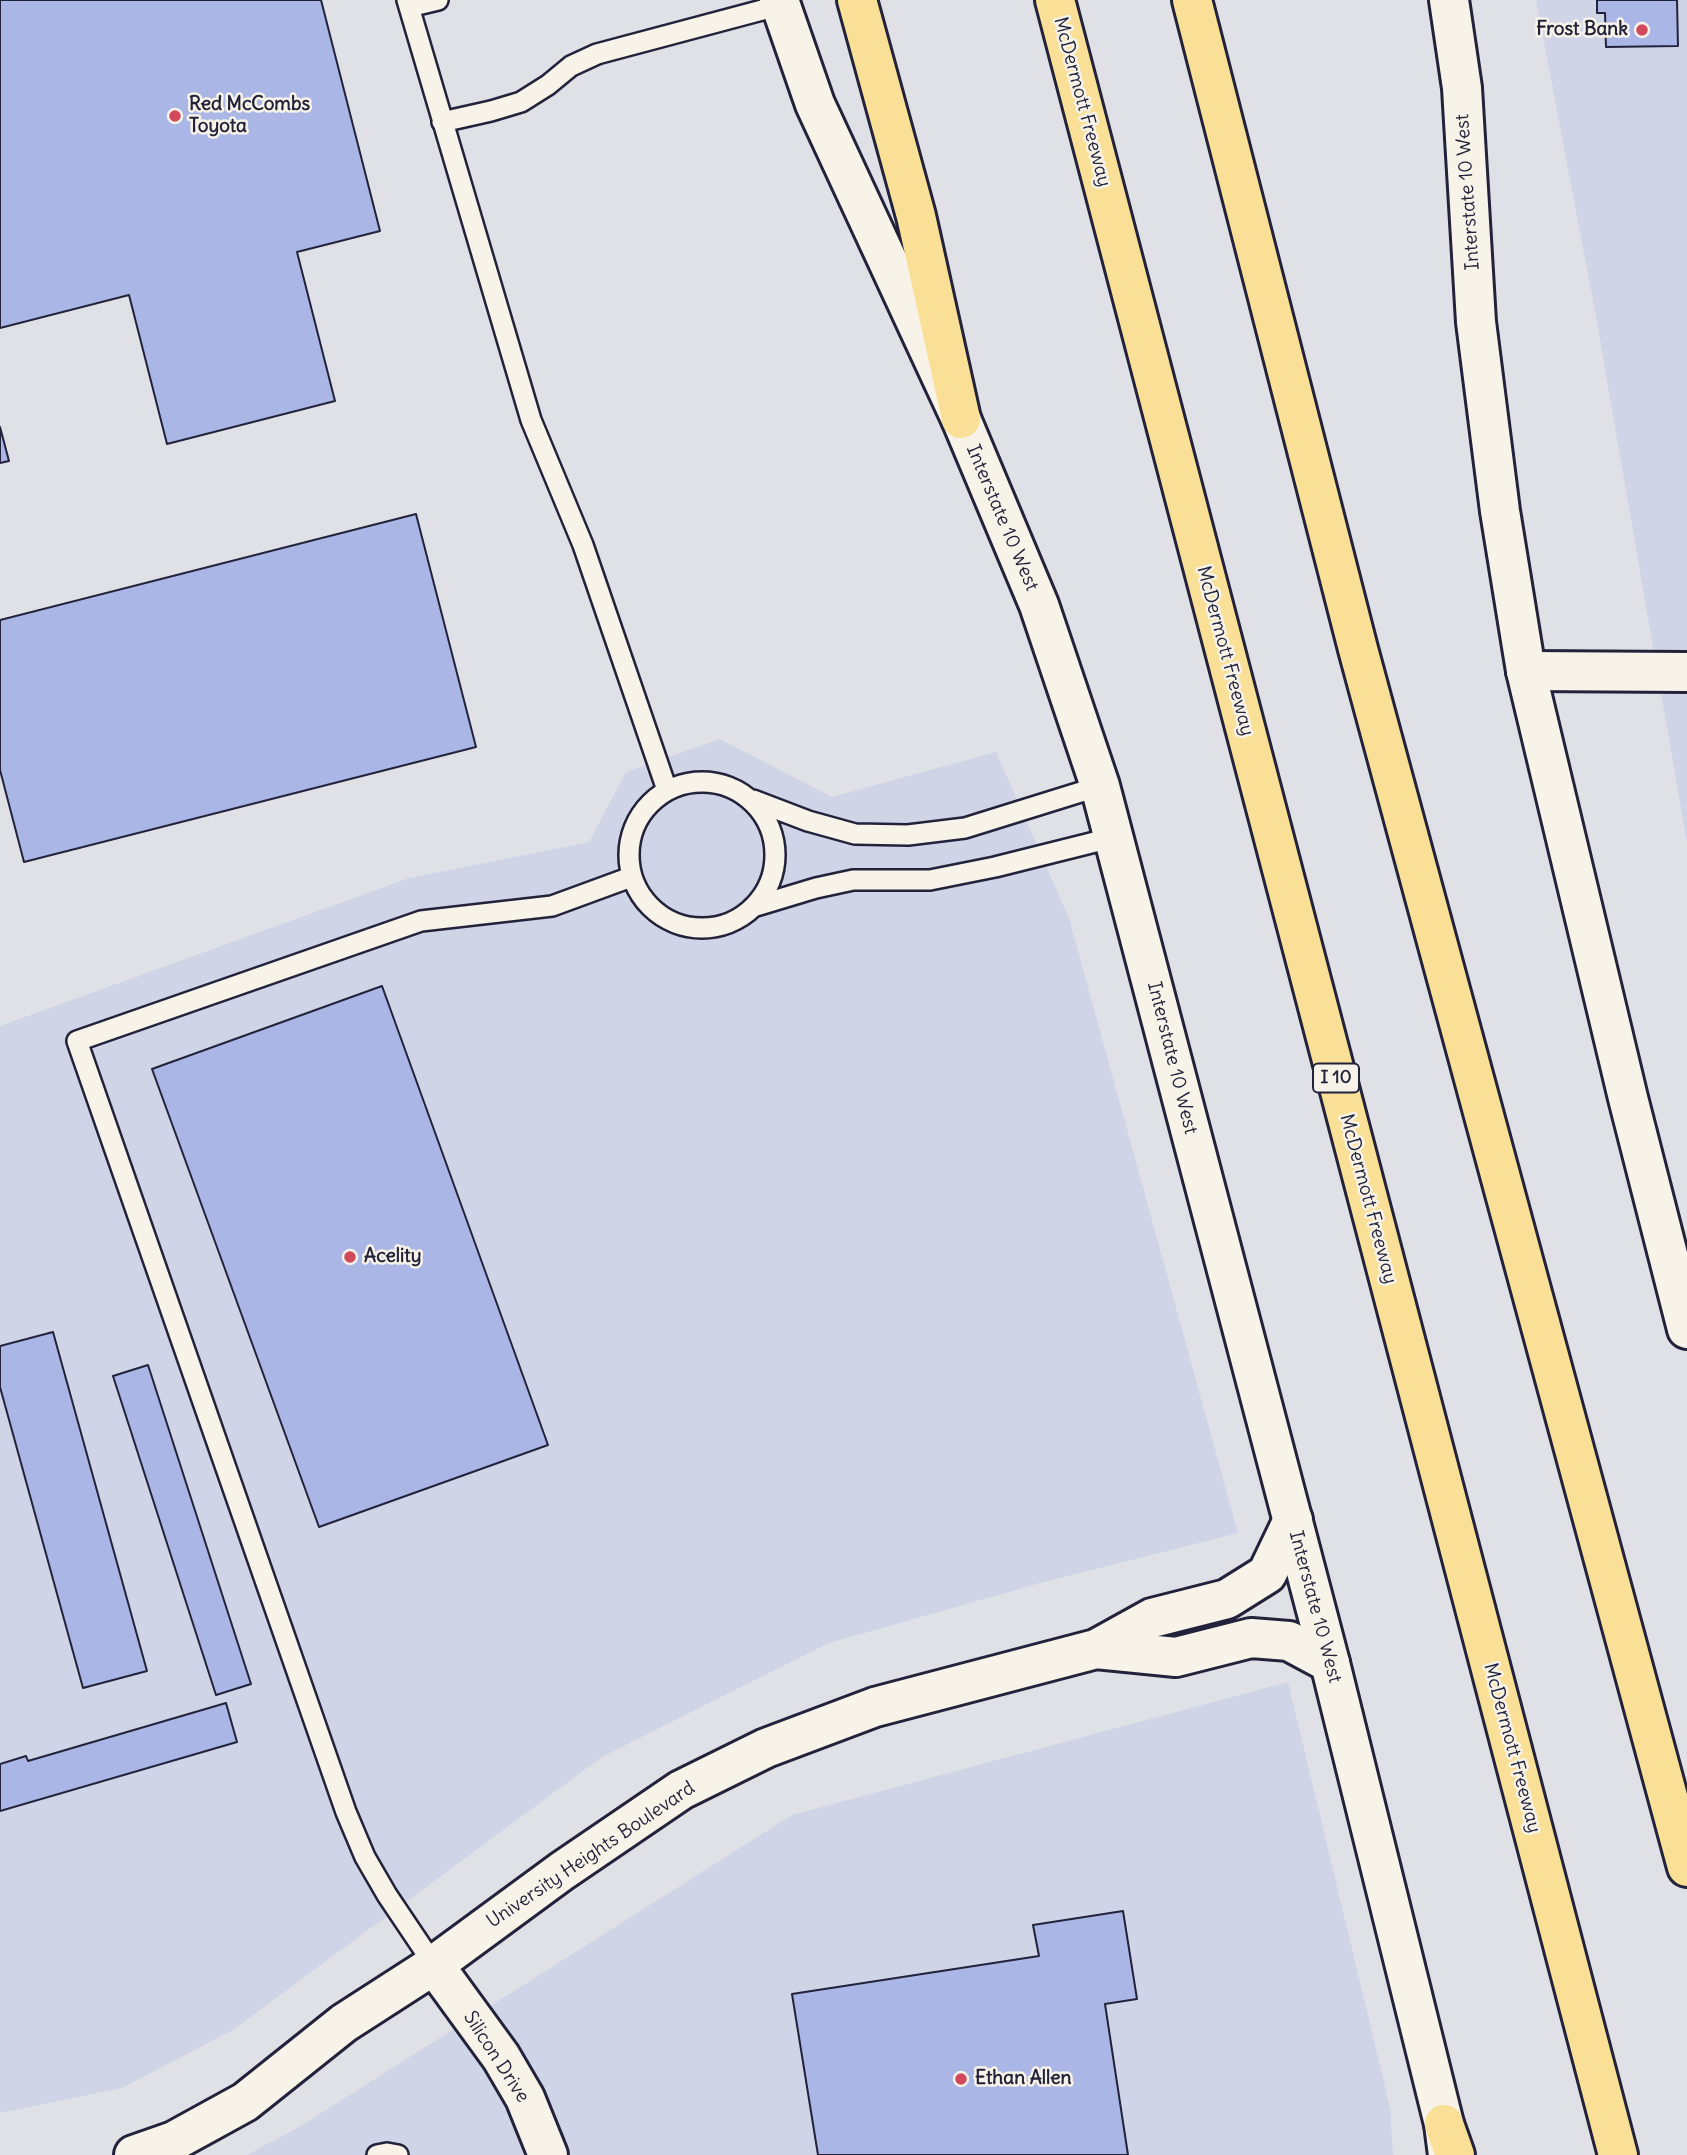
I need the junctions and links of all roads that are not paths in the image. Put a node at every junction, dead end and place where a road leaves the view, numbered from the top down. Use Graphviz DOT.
graph roads {
  1 [pos="438,0"];
  2 [pos="857,0"];
  3 [pos="1055,0"];
  4 [pos="1192,0"];
  5 [pos="1449,0"];
  6 [pos="780,2"];
  7 [pos="408,4"];
  8 [pos="442,122"];
  9 [pos="961,419"];
  10 [pos="1526,671"];
  11 [pos="1687,672"];
  12 [pos="1100,786"];
  13 [pos="667,790"];
  14 [pos="752,800"];
  15 [pos="1115,837"];
  16 [pos="631,877"];
  17 [pos="753,907"];
  18 [pos="1687,1329"];
  19 [pos="1293,1520"];
  20 [pos="1096,1649"];
  21 [pos="1330,1663"];
  22 [pos="1687,1867"];
  23 [pos="433,1965"];
  24 [pos="1449,2145"];
  25 [pos="134,2155"];
  26 [pos="377,2155"];
  27 [pos="398,2155"];
  28 [pos="548,2155"];
  29 [pos="1618,2155"];
  1 -- 7 [label="lane"];
  2 -- 9 [label="highway"];
  3 -- 29 [label="highway, McDermott Freeway / I 10"];
  4 -- 22 [label="highway"];
  5 -- 10 [label="main road, Interstate 10 West"];
  6 -- 8 [label="lane"];
  6 -- 9 [label="main road, Interstate 10 West"];
  7 -- 8 [label="lane"];
  8 -- 13 [label="lane"];
  9 -- 12 [label="main road, Interstate 10 West"];
  10 -- 11 [label="main road"];
  10 -- 18 [label="main road, Interstate 10 West"];
  12 -- 14 [label="lane"];
  12 -- 15 [label="main road, Interstate 10 West"];
  13 -- 14 [label="lane"];
  13 -- 16 [label="lane"];
  14 -- 17 [label="lane"];
  15 -- 17 [label="lane"];
  15 -- 19 [label="main road, Interstate 10 West"];
  16 -- 17 [label="lane"];
  16 -- 23 [label="lane"];
  19 -- 20 [label="main road, University Heights Boulevard"];
  19 -- 21 [label="main road, Interstate 10 West"];
  20 -- 21 [label="main road, University Heights Boulevard"];
  20 -- 23 [label="main road, University Heights Boulevard"];
  21 -- 24 [label="main road, Interstate 10 West"];
  23 -- 25 [label="main road, University Heights Boulevard"];
  23 -- 28 [label="main road, Silicon Drive"];
  26 -- 27 [label="lane"];
}
